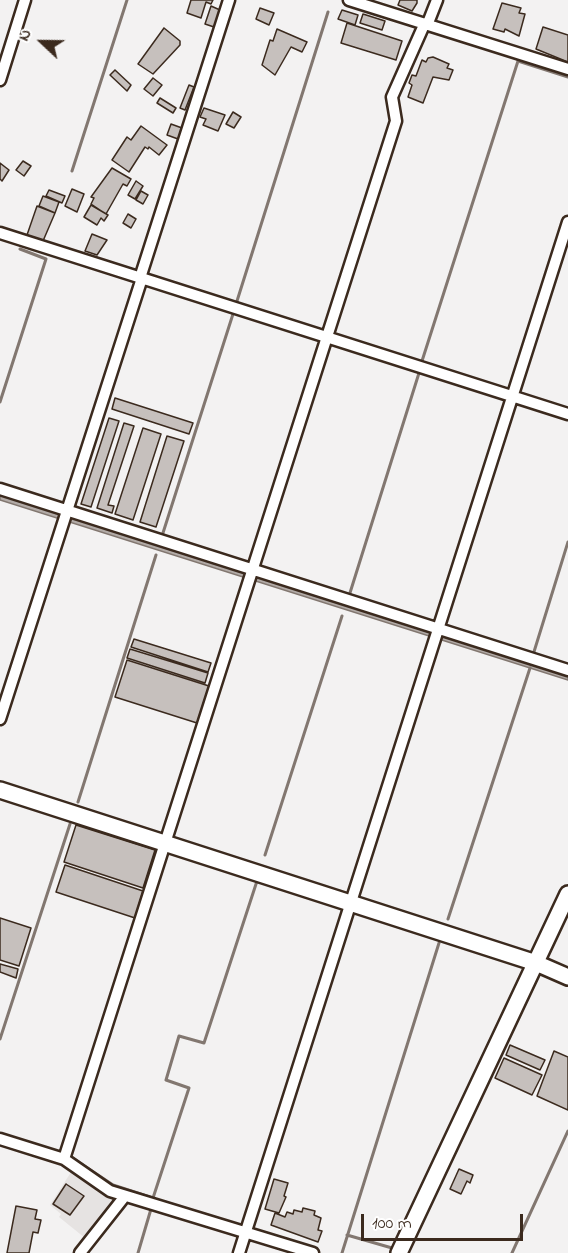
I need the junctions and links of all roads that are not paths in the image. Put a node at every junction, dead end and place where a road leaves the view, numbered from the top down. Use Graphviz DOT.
graph roads {
  1 [pos="25,0"];
  2 [pos="229,0"];
  3 [pos="349,0"];
  4 [pos="436,0"];
  5 [pos="426,24"];
  6 [pos="568,69"];
  7 [pos="0,80"];
  8 [pos="568,222"];
  9 [pos="0,233"];
  10 [pos="141,278"];
  11 [pos="327,336"];
  12 [pos="512,396"];
  13 [pos="568,414"];
  14 [pos="0,489"];
  15 [pos="65,515"];
  16 [pos="252,575"];
  17 [pos="438,633"];
  18 [pos="568,670"];
  19 [pos="0,719"];
  20 [pos="0,790"];
  21 [pos="166,843"];
  22 [pos="568,894"];
  23 [pos="351,903"];
  24 [pos="536,963"];
  25 [pos="568,977"];
  26 [pos="0,1138"];
  27 [pos="64,1159"];
  28 [pos="125,1196"];
  29 [pos="246,1232"];
  30 [pos="80,1253"];
  31 [pos="238,1253"];
  32 [pos="312,1253"];
  33 [pos="399,1253"];
  1 -- 7 [label="street"];
  2 -- 10 [label="street"];
  3 -- 5 [label="street"];
  4 -- 5 [label="street"];
  5 -- 6 [label="street"];
  5 -- 11 [label="street"];
  8 -- 12 [label="street"];
  9 -- 10 [label="street"];
  10 -- 11 [label="street"];
  10 -- 15 [label="street"];
  11 -- 12 [label="street"];
  11 -- 16 [label="street"];
  12 -- 13 [label="street"];
  12 -- 17 [label="street"];
  14 -- 15 [label="street"];
  15 -- 16 [label="street"];
  15 -- 19 [label="street"];
  16 -- 17 [label="street"];
  16 -- 21 [label="street"];
  17 -- 18 [label="street"];
  17 -- 23 [label="street"];
  20 -- 21 [label="street"];
  21 -- 23 [label="street"];
  21 -- 27 [label="street"];
  22 -- 24 [label="street"];
  23 -- 24 [label="street"];
  23 -- 29 [label="street"];
  24 -- 25 [label="street"];
  24 -- 33 [label="street"];
  26 -- 27 [label="street"];
  27 -- 28 [label="street"];
  28 -- 29 [label="street"];
  28 -- 30 [label="street"];
  29 -- 31 [label="street"];
  29 -- 32 [label="street"];
}
